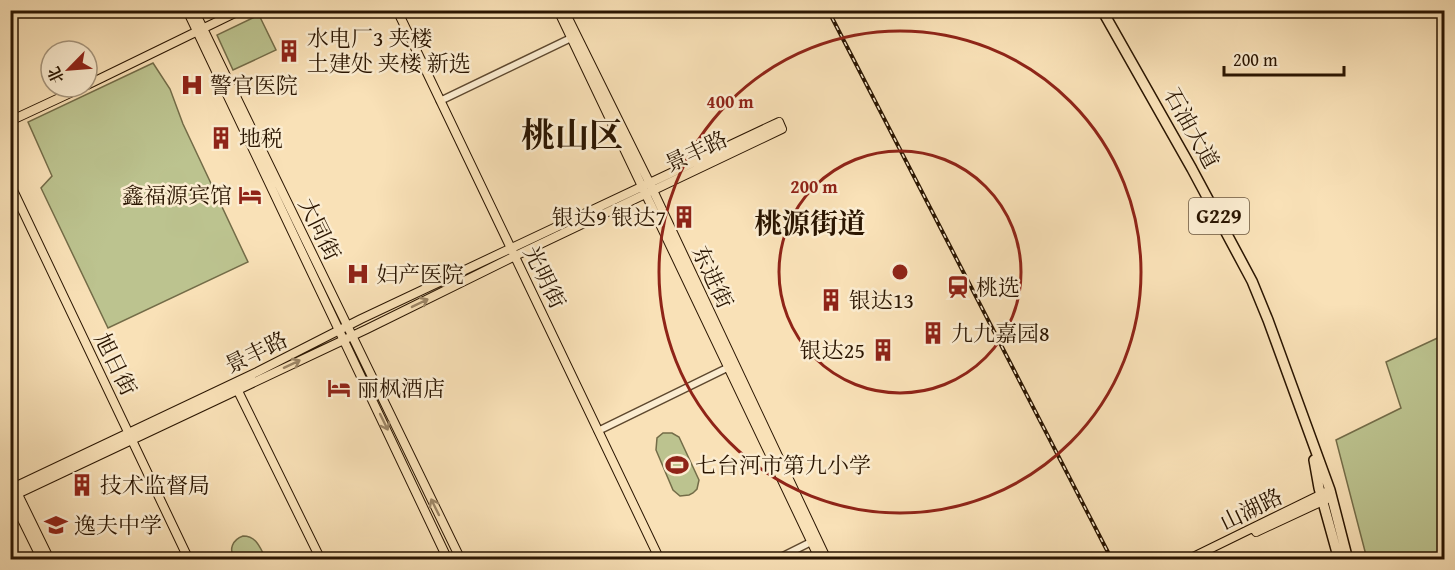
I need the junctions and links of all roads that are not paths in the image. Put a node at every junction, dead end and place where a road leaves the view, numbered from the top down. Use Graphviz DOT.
graph roads {
  1 [pos="187,10"];
  2 [pos="194,10"];
  3 [pos="231,10"];
  4 [pos="241,10"];
  5 [pos="397,10"];
  6 [pos="558,10"];
  7 [pos="564,10"];
  8 [pos="1102,10"];
  9 [pos="199,28"];
  10 [pos="571,38"];
  11 [pos="99,78"];
  12 [pos="52,99"];
  13 [pos="56,99"];
  14 [pos="440,101"];
  15 [pos="10,120"];
  16 [pos="10,184"];
  17 [pos="648,189"];
  18 [pos="513,253"];
  19 [pos="343,328"];
  20 [pos="348,338"];
  21 [pos="729,367"];
  22 [pos="237,389"];
  23 [pos="598,431"];
  24 [pos="131,436"];
  25 [pos="10,478"];
  26 [pos="13,492"];
  27 [pos="1327,495"];
  28 [pos="815,541"];
  29 [pos="42,560"];
  30 [pos="50,560"];
  31 [pos="189,560"];
  32 [pos="321,560"];
  33 [pos="448,560"];
  34 [pos="461,560"];
  35 [pos="660,560"];
  36 [pos="775,560"];
  37 [pos="820,560"];
  38 [pos="827,560"];
  39 [pos="1187,560"];
  40 [pos="1198,560"];
  41 [pos="1339,560"];
  42 [pos="1348,560"];
  1 -- 9 [label="main road, 大同街"];
  2 -- 9 [label="main road, 大同街"];
  3 -- 9 [label="main road"];
  4 -- 9 [label="main road"];
  5 -- 14 [label="main road, 光明街"];
  6 -- 10 [label="main road, 东进街"];
  7 -- 17 [label="main road, 东进街"];
  8 -- 27 [label="highway, 石油大道 / G229"];
  9 -- 11 [label="main road"];
  9 -- 19 [label="main road, 大同街"];
  10 -- 14 [label="street"];
  10 -- 17 [label="main road, 东进街"];
  12 -- 15 [label="main road"];
  13 -- 15 [label="main road"];
  14 -- 18 [label="main road, 光明街"];
  16 -- 24 [label="main road, 旭日街"];
  17 -- 17 [label="main road, 景丰路"];
  17 -- 18 [label="main road, 景丰路"];
  17 -- 21 [label="main road, 东进街"];
  17 -- 28 [label="main road, 东进街"];
  18 -- 19 [label="main road, 景丰路"];
  20 -- 18 [label="main road, 景丰路, one-way"];
  18 -- 23 [label="main road, 光明街"];
  19 -- 20 [label="main road, 大同街"];
  19 -- 24 [label="main road, 景丰路"];
  22 -- 20 [label="main road, 景丰路, one-way"];
  20 -- 33 [label="main road, 大同街, one-way"];
  34 -- 20 [label="main road, 大同街, one-way"];
  21 -- 23 [label="street"];
  21 -- 28 [label="main road, 东进街"];
  22 -- 24 [label="main road, 景丰路"];
  22 -- 32 [label="main road"];
  23 -- 35 [label="main road, 光明街"];
  24 -- 26 [label="main road, 景丰路"];
  24 -- 31 [label="main road, 旭日街"];
  25 -- 26 [label="main road"];
  26 -- 29 [label="main road"];
  26 -- 30 [label="main road"];
  27 -- 39 [label="main road, 山湖路"];
  27 -- 40 [label="main road, 山湖路"];
  27 -- 41 [label="highway, 石油大道 / G229"];
  27 -- 42 [label="highway, 石油大道 / G229"];
  28 -- 36 [label="street"];
  28 -- 37 [label="main road, 东进街"];
  28 -- 38 [label="main road, 东进街"];
}
